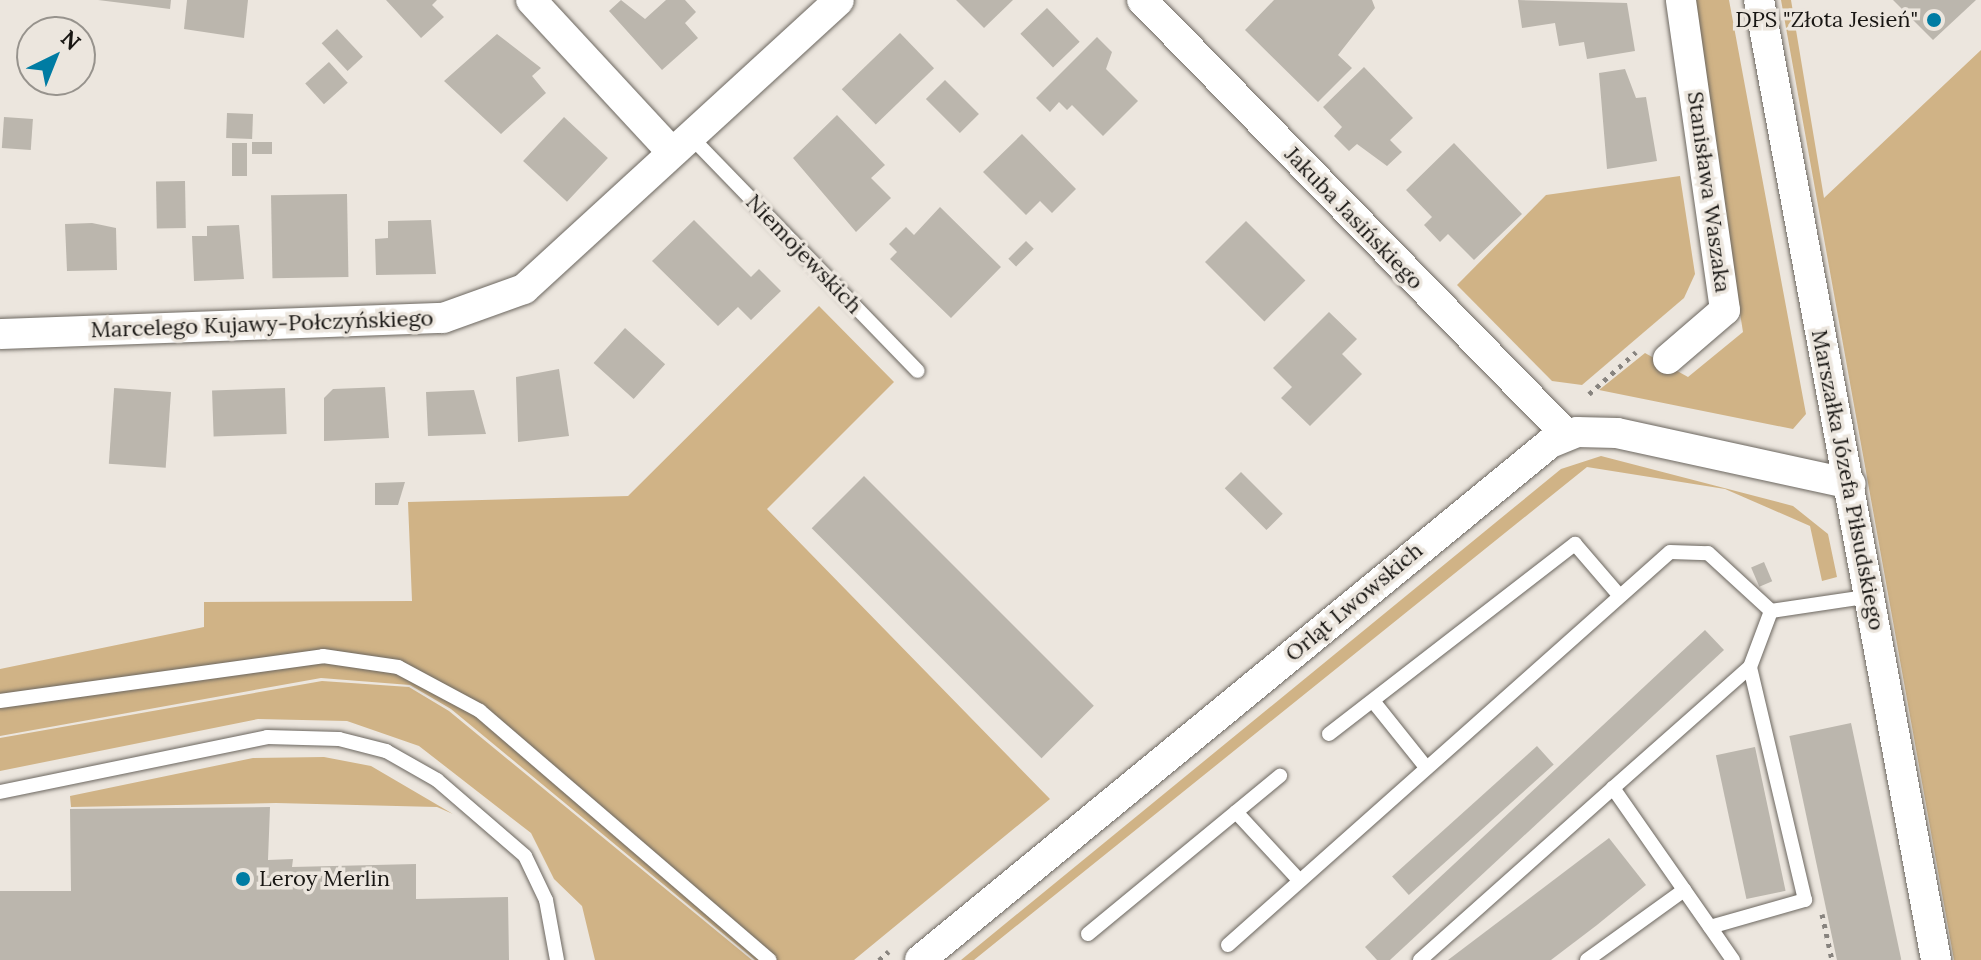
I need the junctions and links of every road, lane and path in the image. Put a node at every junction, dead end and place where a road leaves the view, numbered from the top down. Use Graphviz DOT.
graph roads {
  1 [pos="531,0"];
  2 [pos="839,0"];
  3 [pos="1142,0"];
  4 [pos="1681,0"];
  5 [pos="1759,0"];
  6 [pos="681,144"];
  7 [pos="0,334"];
  8 [pos="1668,359"];
  9 [pos="918,371"];
  10 [pos="1589,394"];
  11 [pos="1567,435"];
  12 [pos="1851,484"];
  13 [pos="1618,594"];
  14 [pos="1871,596"];
  15 [pos="1771,611"];
  16 [pos="1750,667"];
  17 [pos="0,701"];
  18 [pos="1373,701"];
  19 [pos="1329,734"];
  20 [pos="1425,766"];
  21 [pos="1280,776"];
  22 [pos="1613,788"];
  23 [pos="0,792"];
  24 [pos="1236,812"];
  25 [pos="1299,880"];
  26 [pos="1684,890"];
  27 [pos="1805,900"];
  28 [pos="1710,927"];
  29 [pos="1088,934"];
  30 [pos="1228,945"];
  31 [pos="557,960"];
  32 [pos="770,960"];
  33 [pos="920,960"];
  34 [pos="1420,960"];
  35 [pos="1587,960"];
  36 [pos="1733,960"];
  37 [pos="1832,960"];
  38 [pos="1936,960"];
  1 -- 6 [label="street, Niemojewskich"];
  2 -- 6 [label="street, Marcelego Kujawy-Połczyńskiego"];
  3 -- 11 [label="street, Jakuba Jasińskiego"];
  4 -- 8 [label="street, Stanisława Waszaka"];
  5 -- 12 [label="street, Marszałka Józefa Piłsudskiego"];
  6 -- 7 [label="street, Marcelego Kujawy-Połczyńskiego"];
  6 -- 9 [label="lane, Niemojewskich"];
  8 -- 10 [label="path"];
  11 -- 12 [label="street, Orląt Lwowskich"];
  11 -- 33 [label="street, Orląt Lwowskich"];
  12 -- 14 [label="street, Marszałka Józefa Piłsudskiego"];
  13 -- 15 [label="lane"];
  13 -- 18 [label="lane"];
  13 -- 20 [label="lane"];
  14 -- 15 [label="lane"];
  14 -- 38 [label="street, Marszałka Józefa Piłsudskiego"];
  15 -- 16 [label="lane"];
  16 -- 22 [label="lane"];
  16 -- 27 [label="lane"];
  17 -- 32 [label="lane"];
  18 -- 19 [label="lane"];
  18 -- 20 [label="lane"];
  20 -- 25 [label="lane"];
  21 -- 24 [label="lane"];
  22 -- 26 [label="lane"];
  22 -- 34 [label="lane"];
  23 -- 31 [label="lane"];
  24 -- 25 [label="lane"];
  24 -- 29 [label="lane"];
  25 -- 30 [label="lane"];
  26 -- 28 [label="lane"];
  26 -- 35 [label="lane"];
  27 -- 28 [label="lane"];
  27 -- 37 [label="path"];
  28 -- 36 [label="lane"];
}
